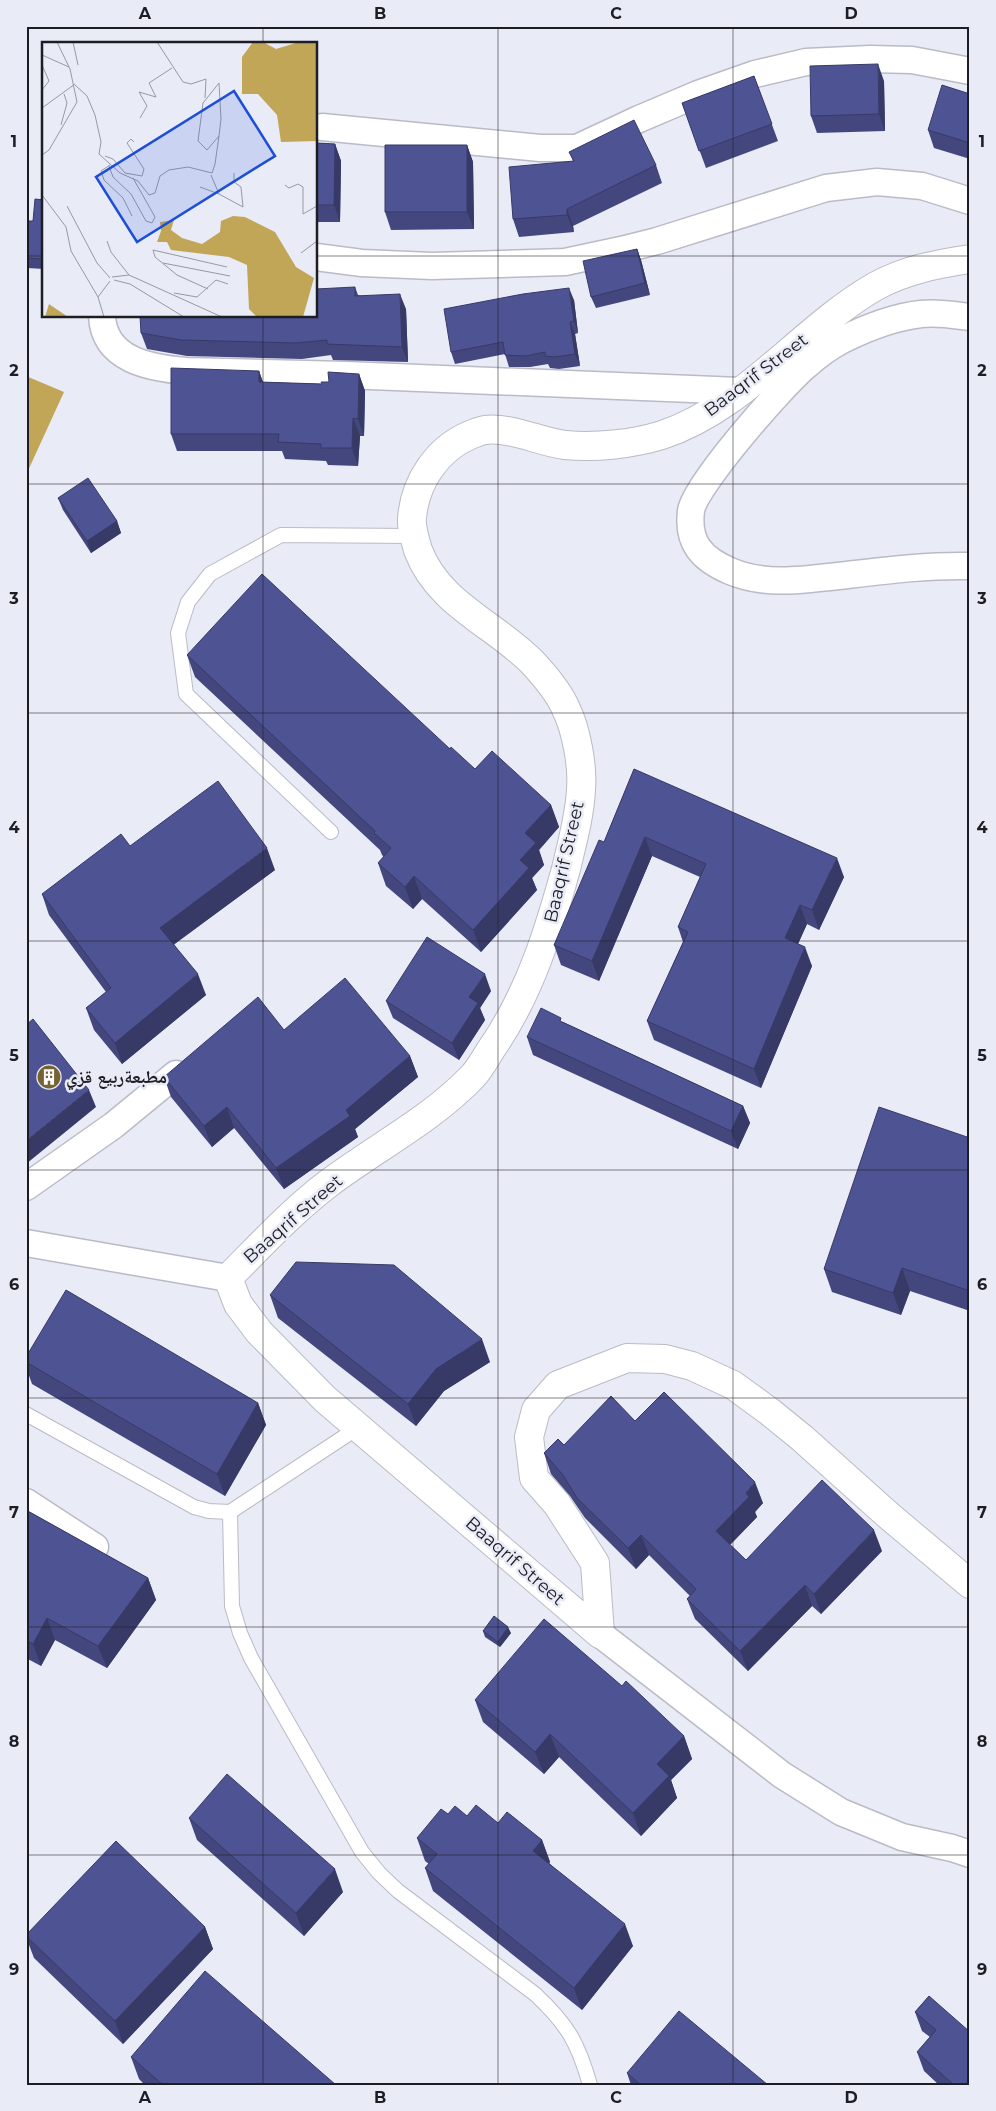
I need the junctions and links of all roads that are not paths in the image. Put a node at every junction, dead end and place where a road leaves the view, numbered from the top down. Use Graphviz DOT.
graph roads {
  1 [pos="970,71"];
  2 [pos="322,127"];
  3 [pos="970,201"];
  4 [pos="318,257"];
  5 [pos="970,259"];
  6 [pos="970,317"];
  7 [pos="102,318"];
  8 [pos="740,391"];
  9 [pos="413,536"];
  10 [pos="970,566"];
  11 [pos="331,832"];
  12 [pos="176,1074"];
  13 [pos="26,1187"];
  14 [pos="26,1243"];
  15 [pos="228,1278"];
  16 [pos="26,1414"];
  17 [pos="360,1426"];
  18 [pos="26,1502"];
  19 [pos="230,1512"];
  20 [pos="94,1547"];
  21 [pos="970,1584"];
  22 [pos="600,1634"];
  23 [pos="970,1854"];
  24 [pos="590,2085"];
  1 -- 2 [label="street"];
  3 -- 4 [label="street"];
  5 -- 8 [label="street, Baaqrif Street"];
  6 -- 10 [label="street"];
  7 -- 8 [label="street"];
  8 -- 9 [label="street, Baaqrif Street"];
  9 -- 11 [label="lane"];
  9 -- 15 [label="street, Baaqrif Street"];
  12 -- 13 [label="street"];
  14 -- 15 [label="street"];
  15 -- 17 [label="street, Baaqrif Street"];
  16 -- 19 [label="lane"];
  17 -- 19 [label="lane"];
  17 -- 22 [label="street, Baaqrif Street"];
  18 -- 20 [label="street"];
  19 -- 24 [label="lane"];
  21 -- 22 [label="street"];
  22 -- 23 [label="street"];
}
